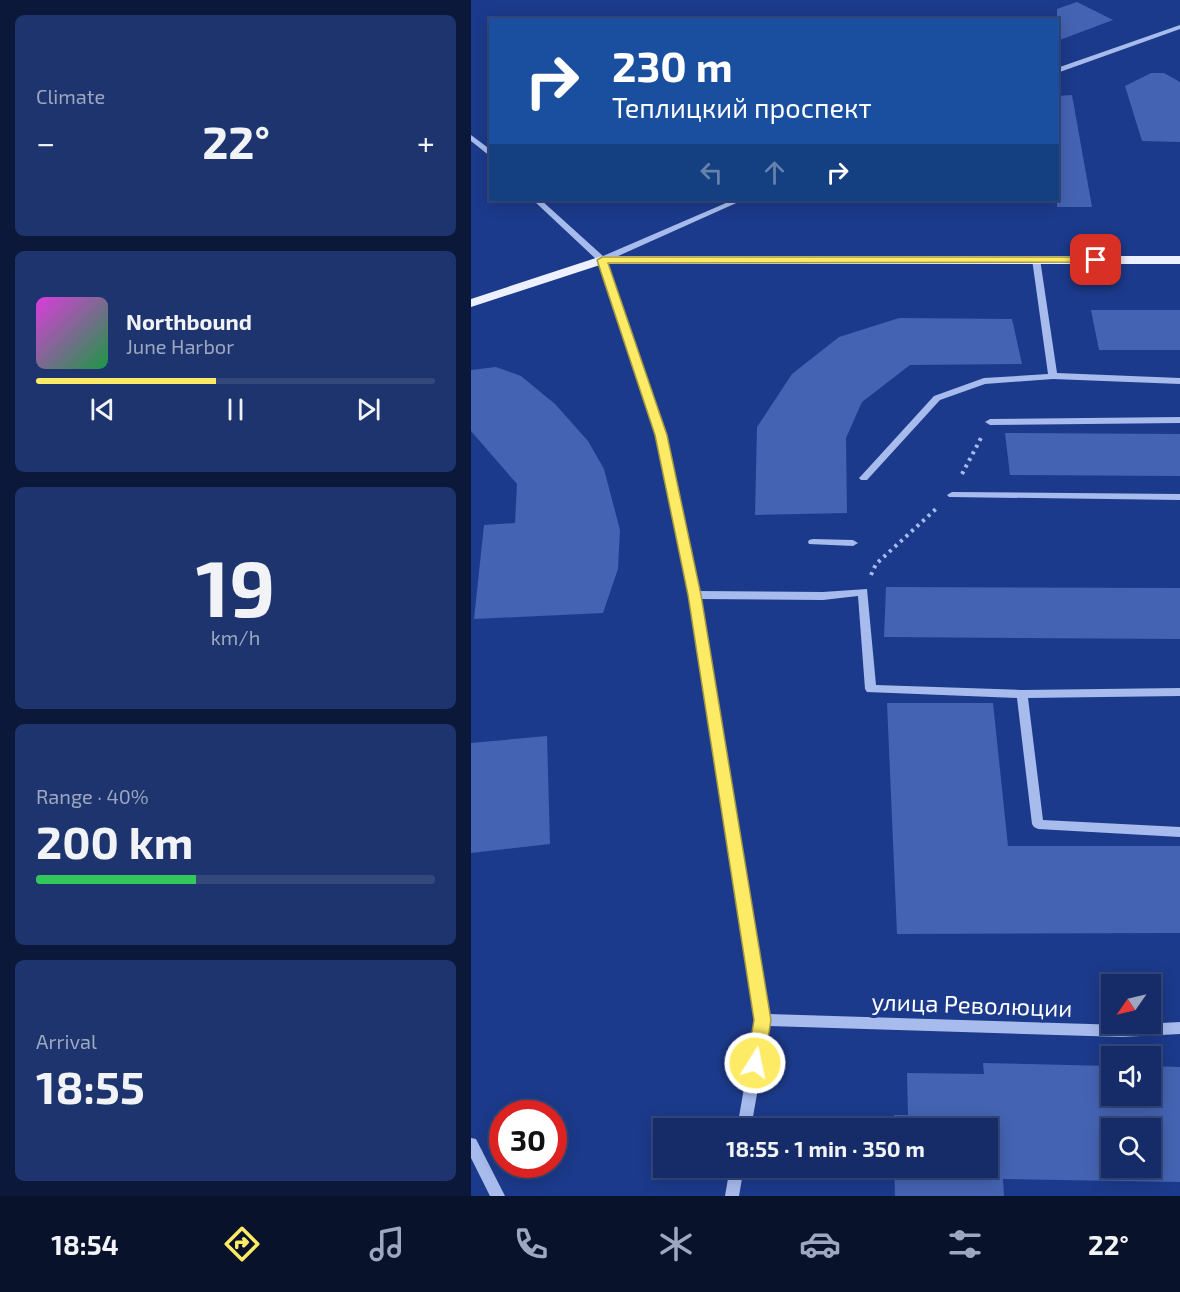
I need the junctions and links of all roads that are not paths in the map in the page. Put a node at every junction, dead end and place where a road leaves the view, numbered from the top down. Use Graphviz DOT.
graph roads {
  1 [pos="1180,27"];
  2 [pos="1059,70"];
  3 [pos="471,137"];
  4 [pos="489,153"];
  5 [pos="538,201"];
  6 [pos="737,201"];
  7 [pos="1036,258"];
  8 [pos="602,260"];
  9 [pos="1180,260"];
  10 [pos="471,303"];
  11 [pos="1053,376"];
  12 [pos="1180,381"];
  13 [pos="1180,420"];
  14 [pos="990,422"];
  15 [pos="864,478"];
  16 [pos="952,495"];
  17 [pos="1180,497"];
  18 [pos="813,542"];
  19 [pos="853,543"];
  20 [pos="694,595"];
  21 [pos="1180,692"];
  22 [pos="1022,694"];
  23 [pos="1180,832"];
  24 [pos="763,1020"];
  25 [pos="1180,1028"];
  26 [pos="746,1118"];
  27 [pos="471,1144"];
  28 [pos="735,1178"];
  29 [pos="498,1196"];
  30 [pos="732,1196"];
  1 -- 2 [label="street"];
  3 -- 4 [label="street"];
  5 -- 8 [label="street"];
  6 -- 8 [label="street"];
  7 -- 8 [label="main road"];
  7 -- 9 [label="main road"];
  7 -- 11 [label="street"];
  8 -- 10 [label="main road"];
  8 -- 20 [label="street"];
  11 -- 12 [label="street"];
  11 -- 15 [label="street"];
  13 -- 14 [label="street"];
  16 -- 17 [label="street"];
  18 -- 19 [label="street"];
  20 -- 22 [label="street"];
  20 -- 24 [label="street"];
  21 -- 22 [label="street"];
  22 -- 23 [label="street"];
  24 -- 25 [label="street, улица Революции"];
  24 -- 26 [label="street"];
  27 -- 29 [label="street"];
  28 -- 30 [label="street"];
}
